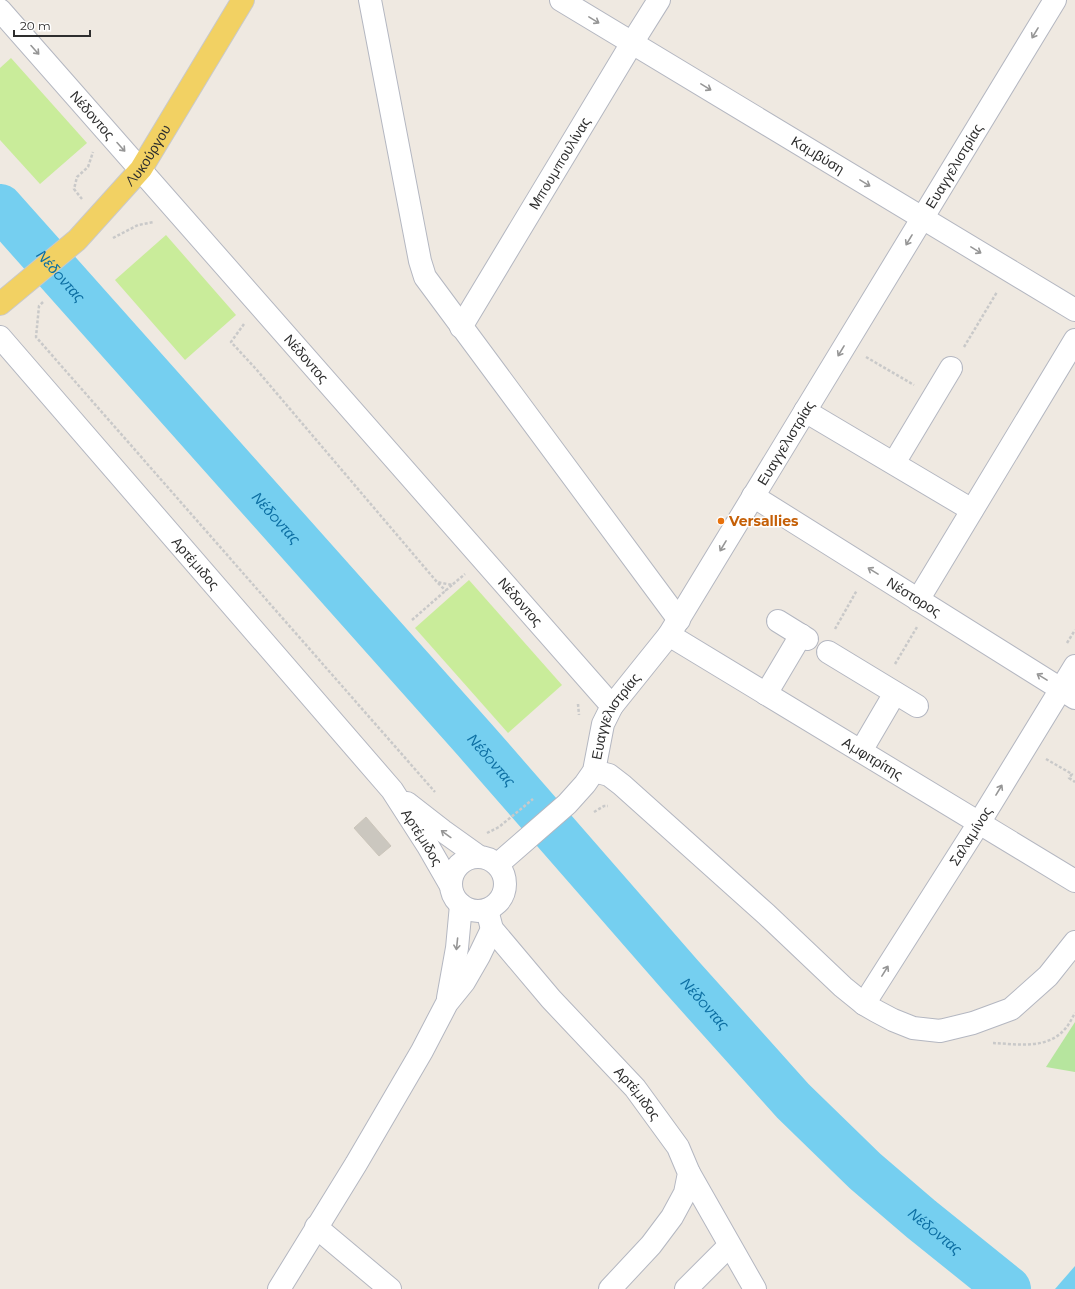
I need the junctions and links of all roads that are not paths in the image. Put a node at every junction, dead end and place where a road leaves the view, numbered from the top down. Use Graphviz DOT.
graph roads {
  1 [pos="243,0"];
  2 [pos="370,0"];
  3 [pos="561,0"];
  4 [pos="659,0"];
  5 [pos="1055,0"];
  6 [pos="0,10"];
  7 [pos="632,43"];
  8 [pos="141,169"];
  9 [pos="922,218"];
  10 [pos="0,304"];
  11 [pos="1075,310"];
  12 [pos="461,327"];
  13 [pos="0,337"];
  14 [pos="1075,340"];
  15 [pos="951,368"];
  16 [pos="805,411"];
  17 [pos="894,463"];
  18 [pos="754,496"];
  19 [pos="972,510"];
  20 [pos="924,603"];
  21 [pos="778,622"];
  22 [pos="674,627"];
  23 [pos="829,644"];
  24 [pos="1075,666"];
  25 [pos="889,689"];
  26 [pos="1068,693"];
  27 [pos="766,694"];
  28 [pos="612,706"];
  29 [pos="917,706"];
  30 [pos="861,751"];
  31 [pos="594,770"];
  32 [pos="392,790"];
  33 [pos="979,823"];
  34 [pos="478,856"];
  35 [pos="498,864"];
  36 [pos="1075,881"];
  37 [pos="451,886"];
  38 [pos="461,905"];
  39 [pos="489,920"];
  40 [pos="1075,942"];
  41 [pos="447,1003"];
  42 [pos="864,1004"];
  43 [pos="689,1173"];
  44 [pos="316,1227"];
  45 [pos="729,1246"];
  46 [pos="279,1289"];
  47 [pos="390,1289"];
  48 [pos="610,1289"];
  49 [pos="686,1289"];
  50 [pos="755,1289"];
  1 -- 8 [label="main road, Λυκούργου"];
  2 -- 12 [label="street"];
  3 -- 7 [label="street, Καμβύση, one-way"];
  4 -- 7 [label="street, Μπουμπουλίνας"];
  5 -- 9 [label="street, Ευαγγελιστρίας, one-way"];
  6 -- 8 [label="street, Νέδοντος, one-way"];
  7 -- 9 [label="street, Καμβύση, one-way"];
  7 -- 12 [label="street, Μπουμπουλίνας"];
  8 -- 10 [label="main road, Λυκούργου"];
  8 -- 28 [label="street, Νέδοντος"];
  9 -- 11 [label="street, Καμβύση, one-way"];
  9 -- 16 [label="street, Ευαγγελιστρίας, one-way"];
  12 -- 22 [label="street"];
  13 -- 32 [label="street, Αρτέμιδος"];
  14 -- 19 [label="street"];
  15 -- 17 [label="street"];
  16 -- 17 [label="street"];
  16 -- 18 [label="street, Ευαγγελιστρίας"];
  17 -- 19 [label="street"];
  20 -- 18 [label="street, Νέστορος, one-way"];
  18 -- 22 [label="street, Ευαγγελιστρίας, one-way"];
  19 -- 20 [label="street"];
  26 -- 20 [label="street, Νέστορος, one-way"];
  21 -- 27 [label="street"];
  22 -- 27 [label="street, Αμφιτρίτης"];
  22 -- 28 [label="street, Ευαγγελιστρίας"];
  23 -- 25 [label="street"];
  24 -- 26 [label="street, Σαλαμίνος"];
  25 -- 29 [label="street"];
  25 -- 30 [label="street"];
  33 -- 26 [label="street, Σαλαμίνος, one-way"];
  27 -- 30 [label="street, Αμφιτρίτης"];
  28 -- 31 [label="street, Ευαγγελιστρίας"];
  30 -- 33 [label="street, Αμφιτρίτης"];
  31 -- 35 [label="street, Ευαγγελιστρίας"];
  31 -- 42 [label="street"];
  34 -- 32 [label="street, Αρτέμιδος, one-way"];
  32 -- 37 [label="street, Αρτέμιδος"];
  33 -- 36 [label="street, Αμφιτρίτης"];
  42 -- 33 [label="street, Σαλαμίνος, one-way"];
  34 -- 35 [label="street, Αρτέμιδος"];
  34 -- 37 [label="street, Αρτέμιδος"];
  35 -- 39 [label="street"];
  37 -- 38 [label="street, Αρτέμιδος"];
  38 -- 39 [label="street"];
  38 -- 41 [label="street, one-way"];
  39 -- 41 [label="street"];
  39 -- 43 [label="street, Αρτέμιδος"];
  40 -- 42 [label="street"];
  41 -- 44 [label="street"];
  43 -- 45 [label="street, Αρτέμιδος"];
  43 -- 48 [label="street"];
  44 -- 46 [label="street"];
  44 -- 47 [label="street"];
  45 -- 49 [label="street"];
  45 -- 50 [label="street, Αρτέμιδος"];
}
